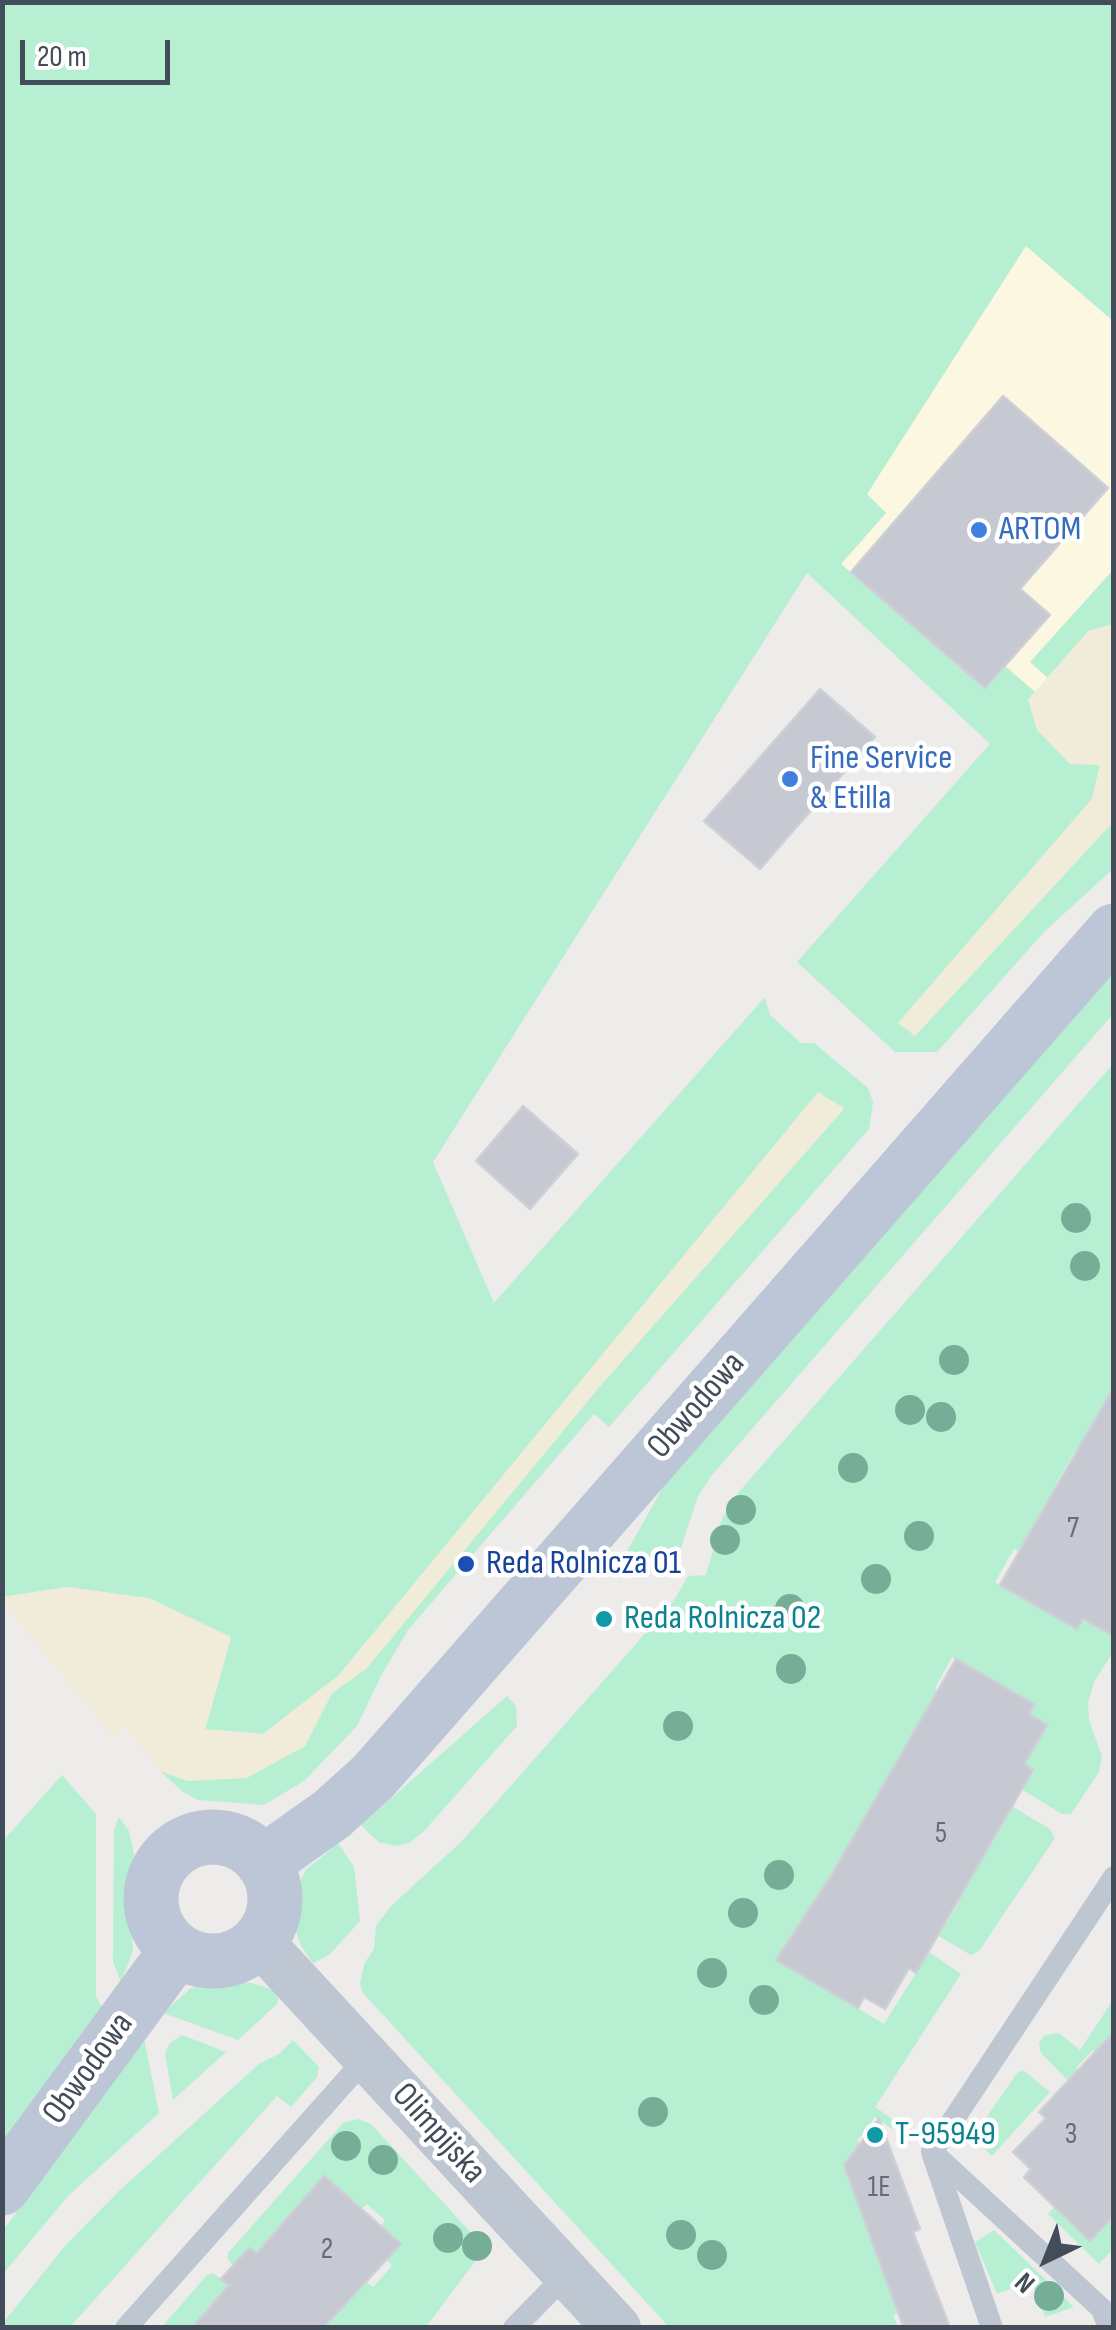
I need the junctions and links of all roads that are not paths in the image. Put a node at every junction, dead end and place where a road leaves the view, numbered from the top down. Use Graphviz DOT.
graph roads {
  1 [pos="1114,930"];
  2 [pos="263,1863"];
  3 [pos="1114,1877"];
  4 [pos="259,1941"];
  5 [pos="177,1950"];
  6 [pos="368,2056"];
  7 [pos="932,2152"];
  8 [pos="2,2188"];
  9 [pos="566,2274"];
  10 [pos="126,2328"];
  11 [pos="514,2328"];
  12 [pos="617,2328"];
  13 [pos="992,2328"];
  14 [pos="1109,2328"];
  1 -- 2 [label="main road, Obwodowa"];
  2 -- 4 [label="main road"];
  2 -- 5 [label="main road"];
  3 -- 7 [label="lane"];
  4 -- 5 [label="main road"];
  4 -- 6 [label="street, Olimpijska"];
  5 -- 8 [label="main road, Obwodowa"];
  6 -- 9 [label="street, Olimpijska"];
  6 -- 10 [label="lane"];
  7 -- 13 [label="lane"];
  7 -- 14 [label="lane"];
  9 -- 11 [label="lane"];
  9 -- 12 [label="street, Olimpijska"];
}
